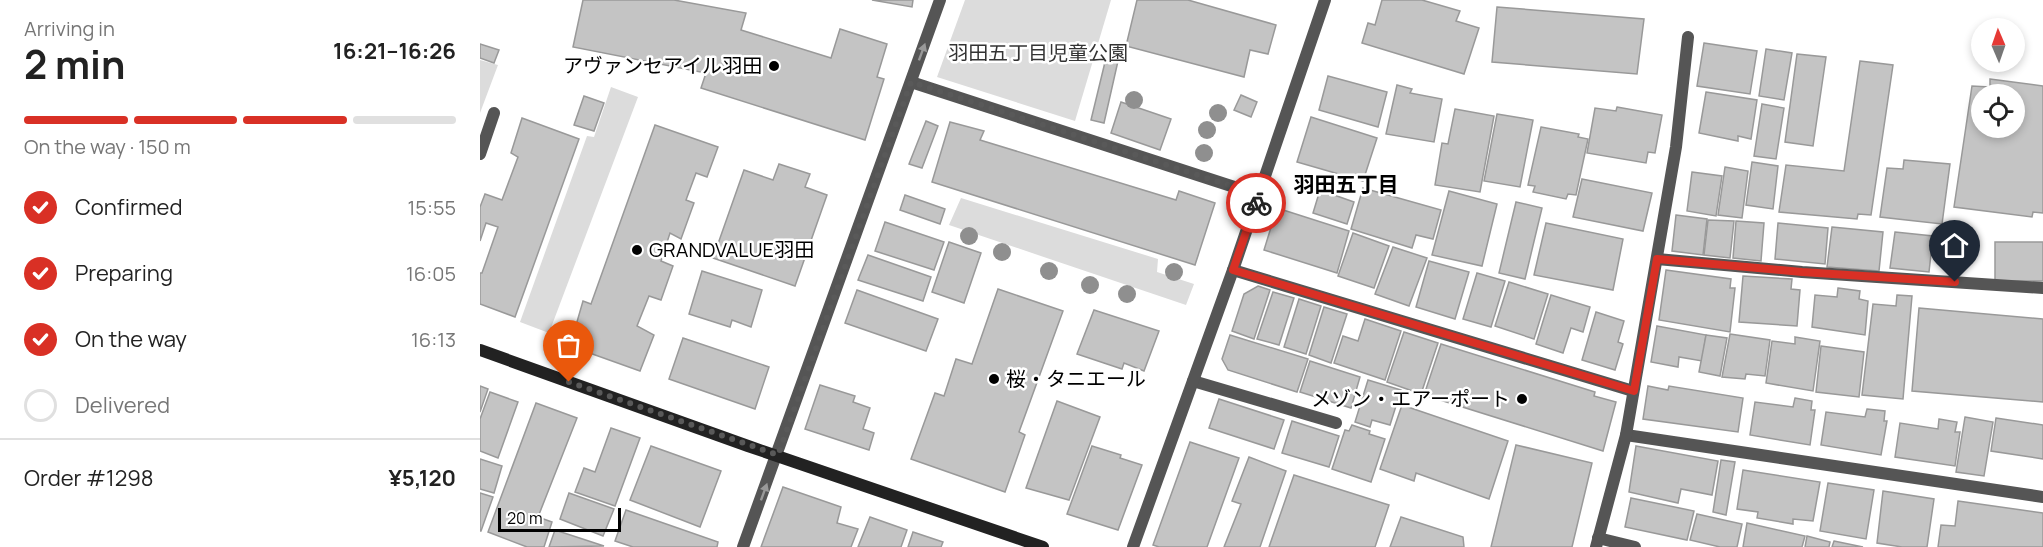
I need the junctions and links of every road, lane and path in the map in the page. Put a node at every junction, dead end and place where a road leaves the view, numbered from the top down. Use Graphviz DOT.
graph roads {
  1 [pos="940,0"];
  2 [pos="1325,0"];
  3 [pos="1688,38"];
  4 [pos="911,82"];
  5 [pos="494,113"];
  6 [pos="480,154"];
  7 [pos="1259,195"];
  8 [pos="1657,259"];
  9 [pos="1233,270"];
  10 [pos="2043,288"];
  11 [pos="480,350"];
  12 [pos="1192,381"];
  13 [pos="1634,391"];
  14 [pos="1336,423"];
  15 [pos="1626,435"];
  16 [pos="778,455"];
  17 [pos="2043,497"];
  18 [pos="1597,542"];
  19 [pos="743,547"];
  20 [pos="1043,547"];
  21 [pos="1133,547"];
  22 [pos="1635,547"];
  4 -- 1 [label="street, one-way"];
  2 -- 7 [label="street"];
  3 -- 8 [label="street"];
  4 -- 7 [label="street"];
  4 -- 16 [label="street"];
  5 -- 6 [label="street"];
  7 -- 9 [label="street"];
  8 -- 10 [label="street"];
  8 -- 13 [label="street"];
  9 -- 12 [label="street"];
  9 -- 13 [label="street"];
  11 -- 16 [label="street"];
  12 -- 14 [label="street"];
  12 -- 21 [label="street"];
  13 -- 15 [label="street"];
  15 -- 17 [label="street"];
  15 -- 18 [label="street"];
  19 -- 16 [label="street, one-way"];
  16 -- 20 [label="street"];
  18 -- 22 [label="street"];
}
